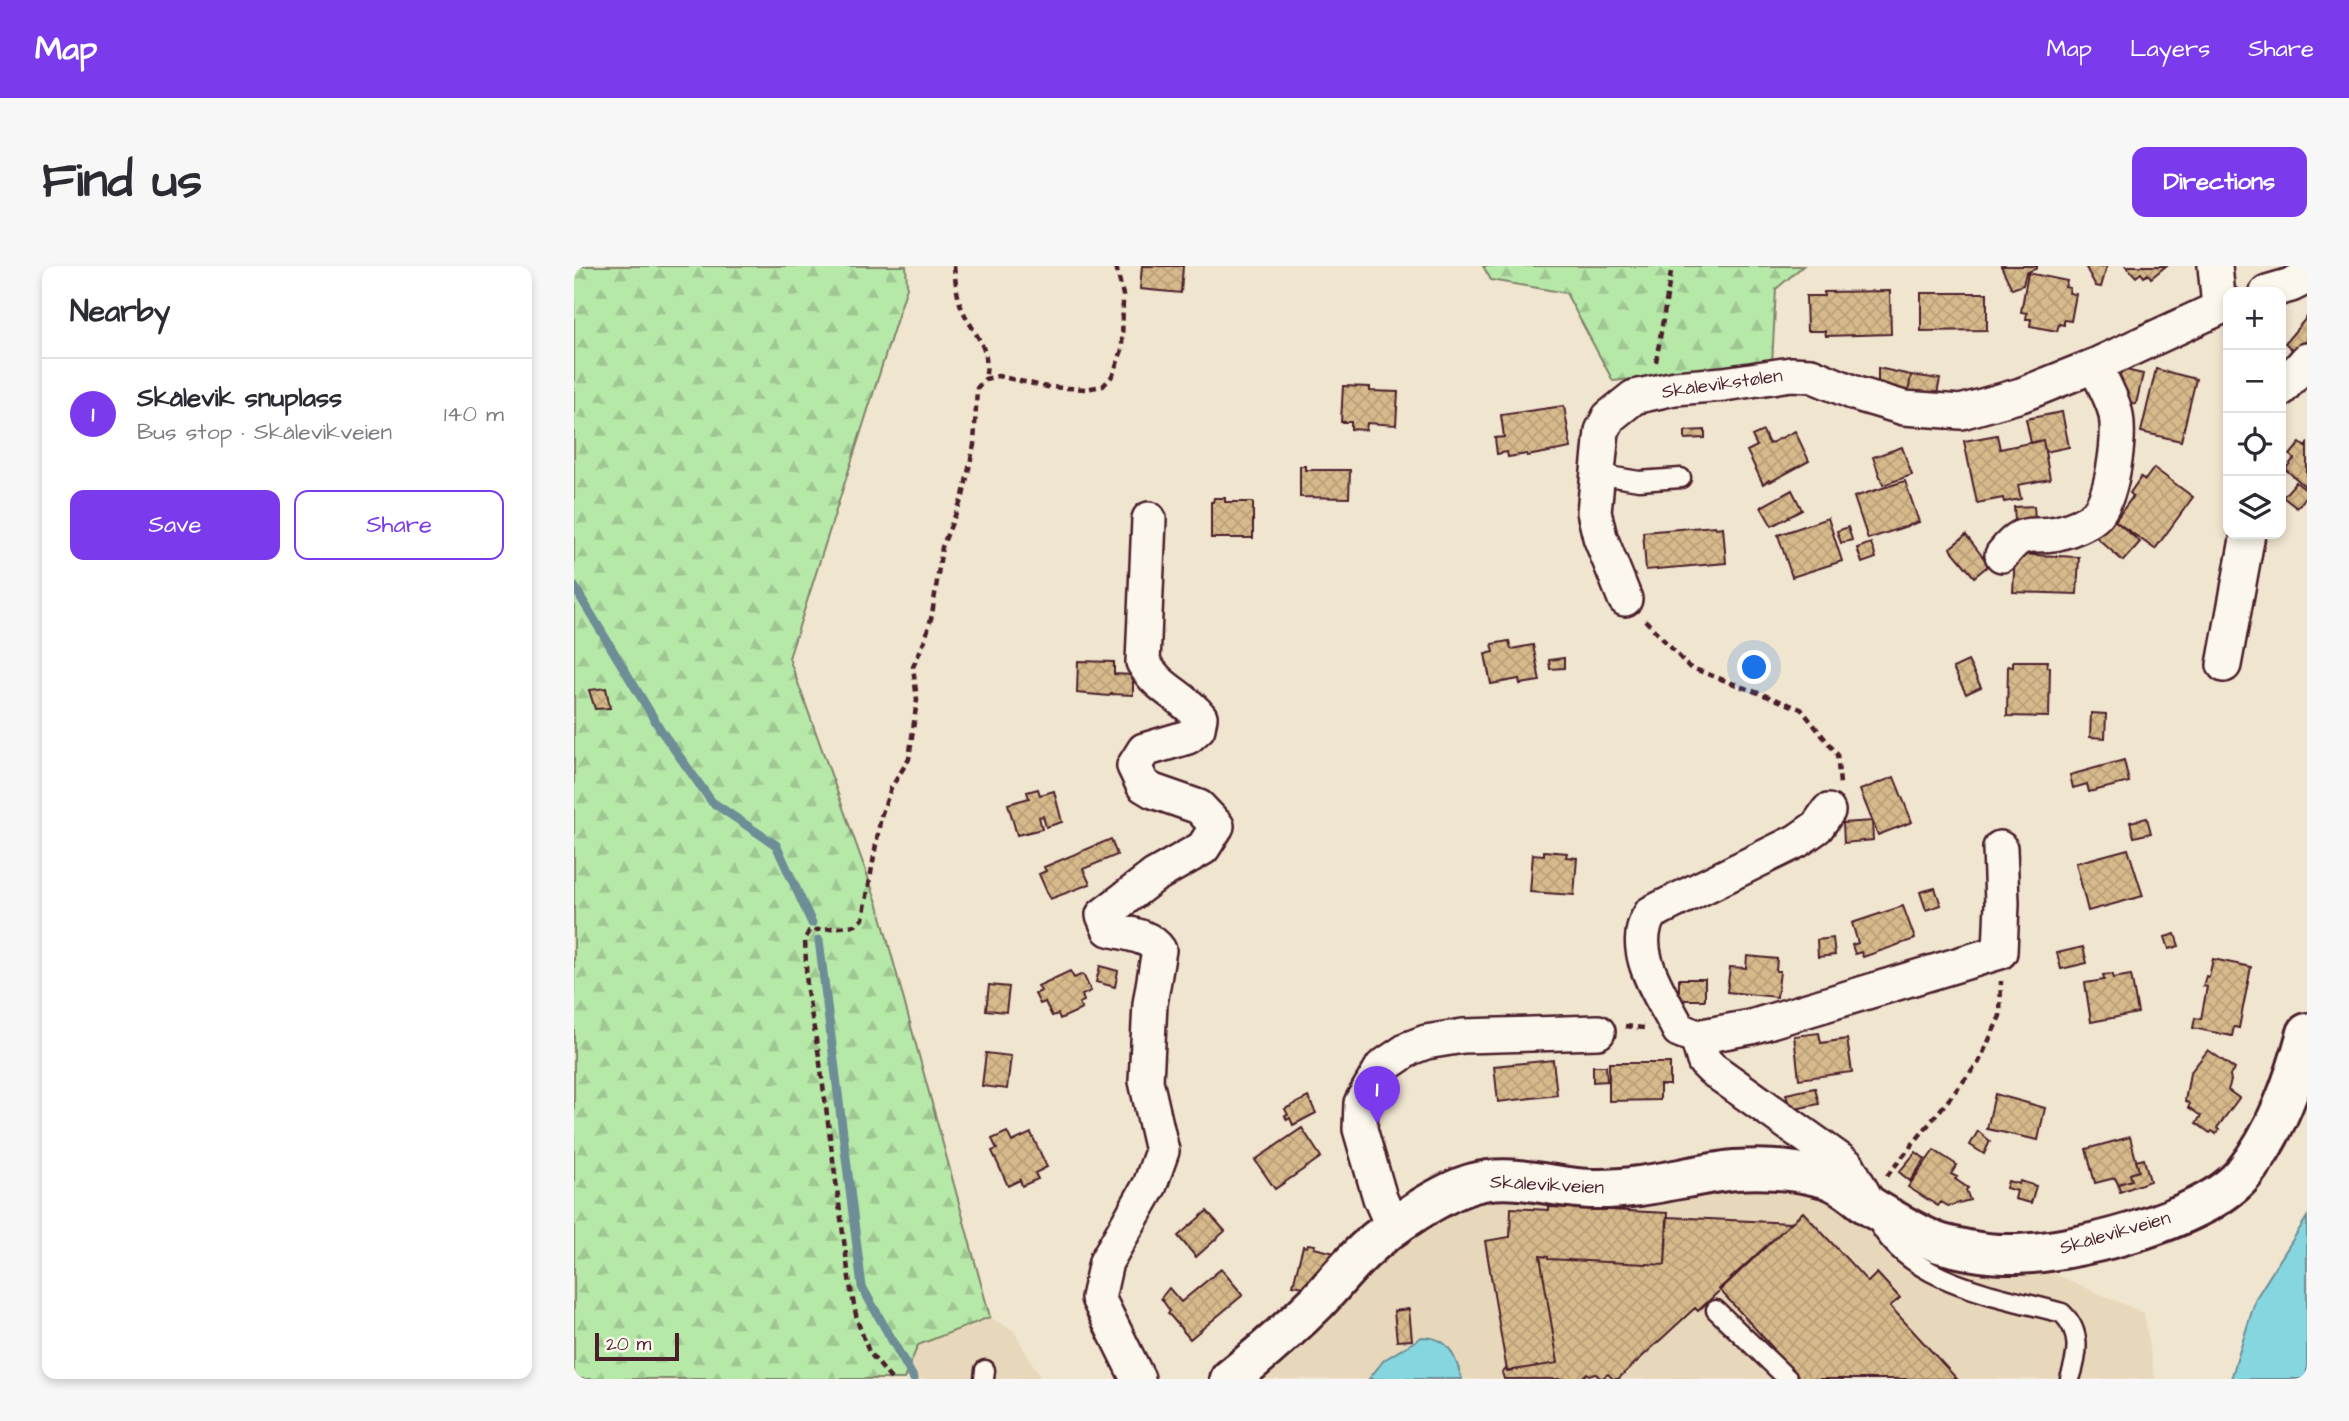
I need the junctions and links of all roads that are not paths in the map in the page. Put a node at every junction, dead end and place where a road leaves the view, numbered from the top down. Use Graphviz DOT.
graph roads {
  1 [pos="2215,266"];
  2 [pos="2307,277"];
  3 [pos="2280,287"];
  4 [pos="2223,301"];
  5 [pos="2223,305"];
  6 [pos="2307,360"];
  7 [pos="2096,365"];
  8 [pos="2286,383"];
  9 [pos="1597,474"];
  10 [pos="1681,478"];
  11 [pos="1149,519"];
  12 [pos="2247,539"];
  13 [pos="2002,555"];
  14 [pos="1625,599"];
  15 [pos="2224,664"];
  16 [pos="1828,811"];
  17 [pos="2000,848"];
  18 [pos="1598,1032"];
  19 [pos="1688,1033"];
  20 [pos="2307,1033"];
  21 [pos="1877,1193"];
  22 [pos="1393,1228"];
  23 [pos="1716,1310"];
  24 [pos="1138,1379"];
  25 [pos="1230,1379"];
  26 [pos="1788,1379"];
  27 [pos="2070,1379"];
  1 -- 4 [label="street, Skålevikstølen"];
  2 -- 3 [label="street"];
  5 -- 7 [label="street, Skålevikstølen"];
  6 -- 8 [label="street"];
  7 -- 9 [label="street, Skålevikstølen"];
  7 -- 13 [label="street"];
  9 -- 10 [label="lane"];
  9 -- 14 [label="street, Skålevikstølen"];
  11 -- 24 [label="street"];
  12 -- 15 [label="street"];
  16 -- 19 [label="street, Skålevikveien"];
  17 -- 19 [label="street"];
  18 -- 22 [label="street"];
  19 -- 21 [label="street, Skålevikveien"];
  20 -- 21 [label="main road, Skålevikveien"];
  21 -- 22 [label="main road, Skålevikveien"];
  21 -- 27 [label="lane, Skålevikveien"];
  22 -- 25 [label="main road, Skålevikveien"];
  23 -- 26 [label="lane"];
}
